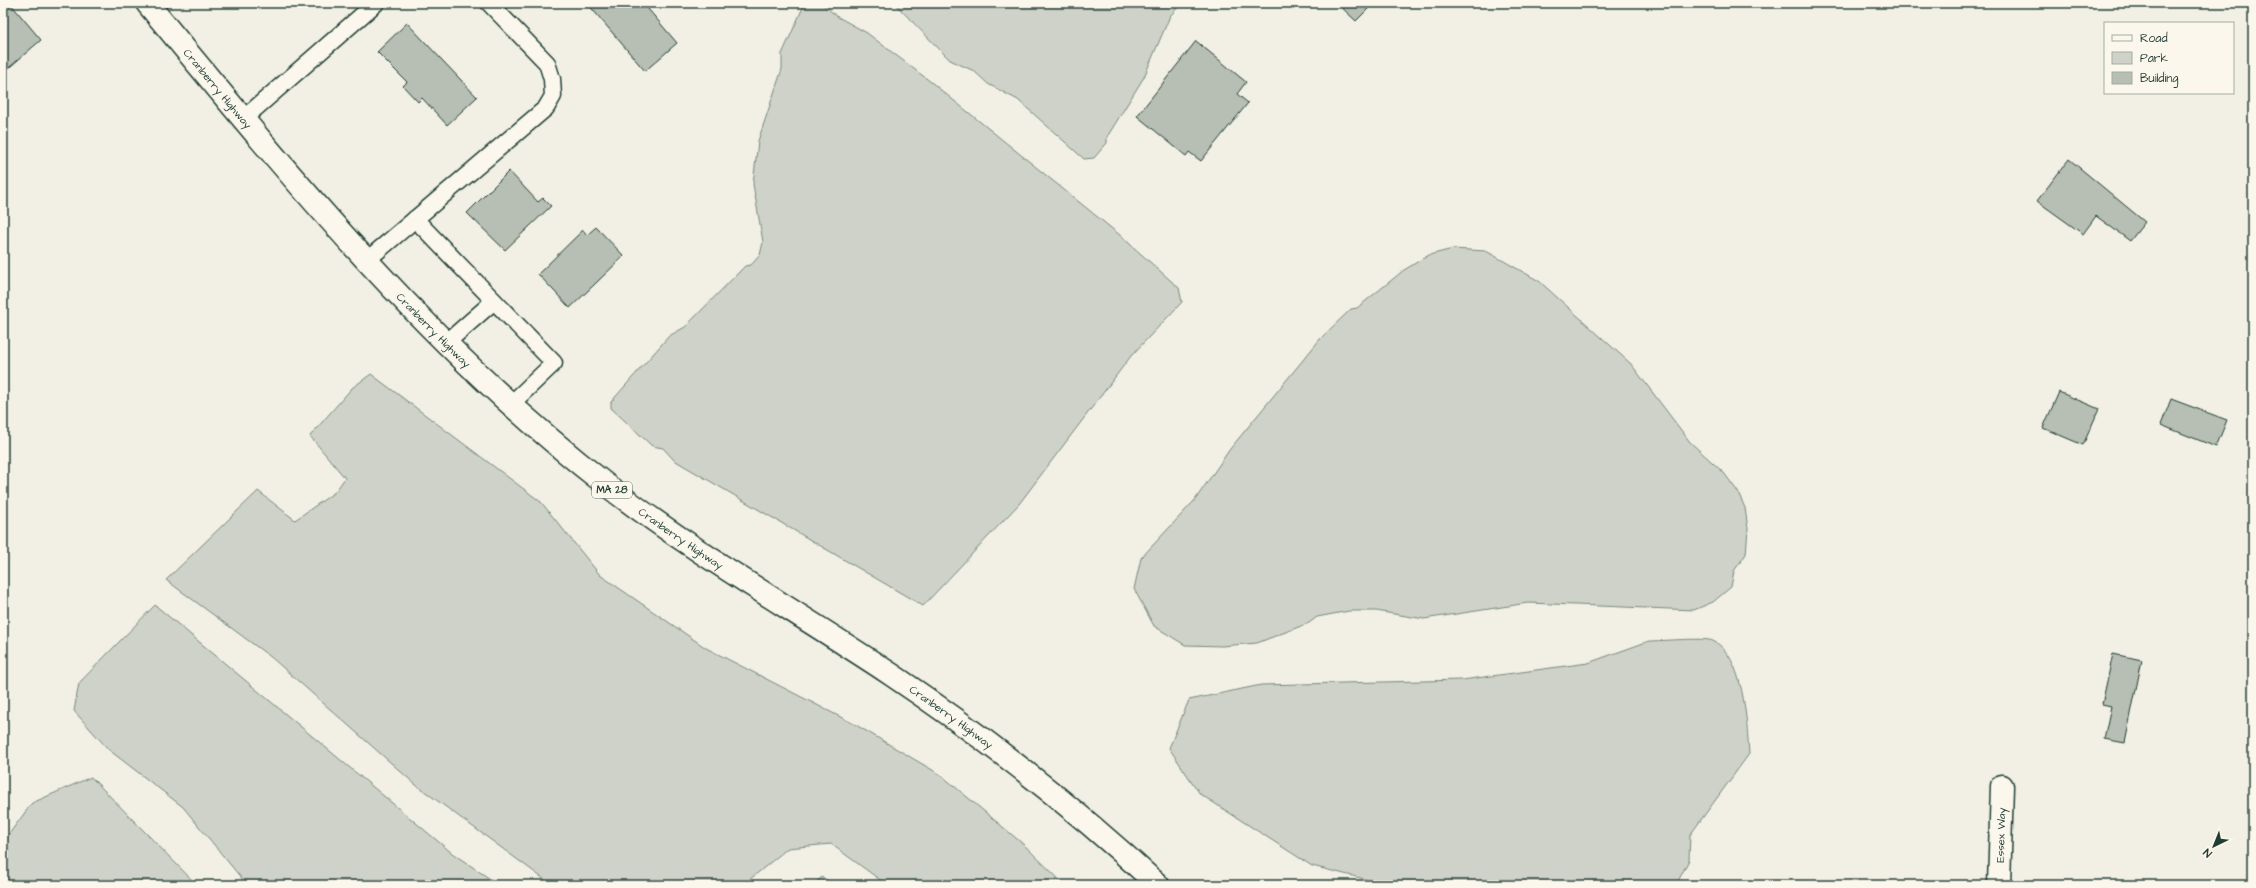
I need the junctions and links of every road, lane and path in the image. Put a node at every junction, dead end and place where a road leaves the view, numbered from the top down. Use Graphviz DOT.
graph roads {
  1 [pos="147,3"];
  2 [pos="376,3"];
  3 [pos="489,3"];
  4 [pos="243,119"];
  5 [pos="415,219"];
  6 [pos="367,260"];
  7 [pos="494,301"];
  8 [pos="446,344"];
  9 [pos="510,405"];
  10 [pos="2002,786"];
  11 [pos="1158,885"];
  12 [pos="1999,885"];
  1 -- 4 [label="main road, Cranberry Highway / MA 28"];
  2 -- 4 [label="lane"];
  3 -- 5 [label="lane"];
  4 -- 6 [label="main road, Cranberry Highway / MA 28"];
  5 -- 6 [label="lane"];
  5 -- 7 [label="lane"];
  6 -- 8 [label="main road, Cranberry Highway / MA 28"];
  7 -- 8 [label="lane"];
  7 -- 9 [label="lane"];
  8 -- 9 [label="main road, Cranberry Highway / MA 28"];
  9 -- 11 [label="main road, Cranberry Highway / MA 28"];
  10 -- 12 [label="main road, Essex Way"];
}
